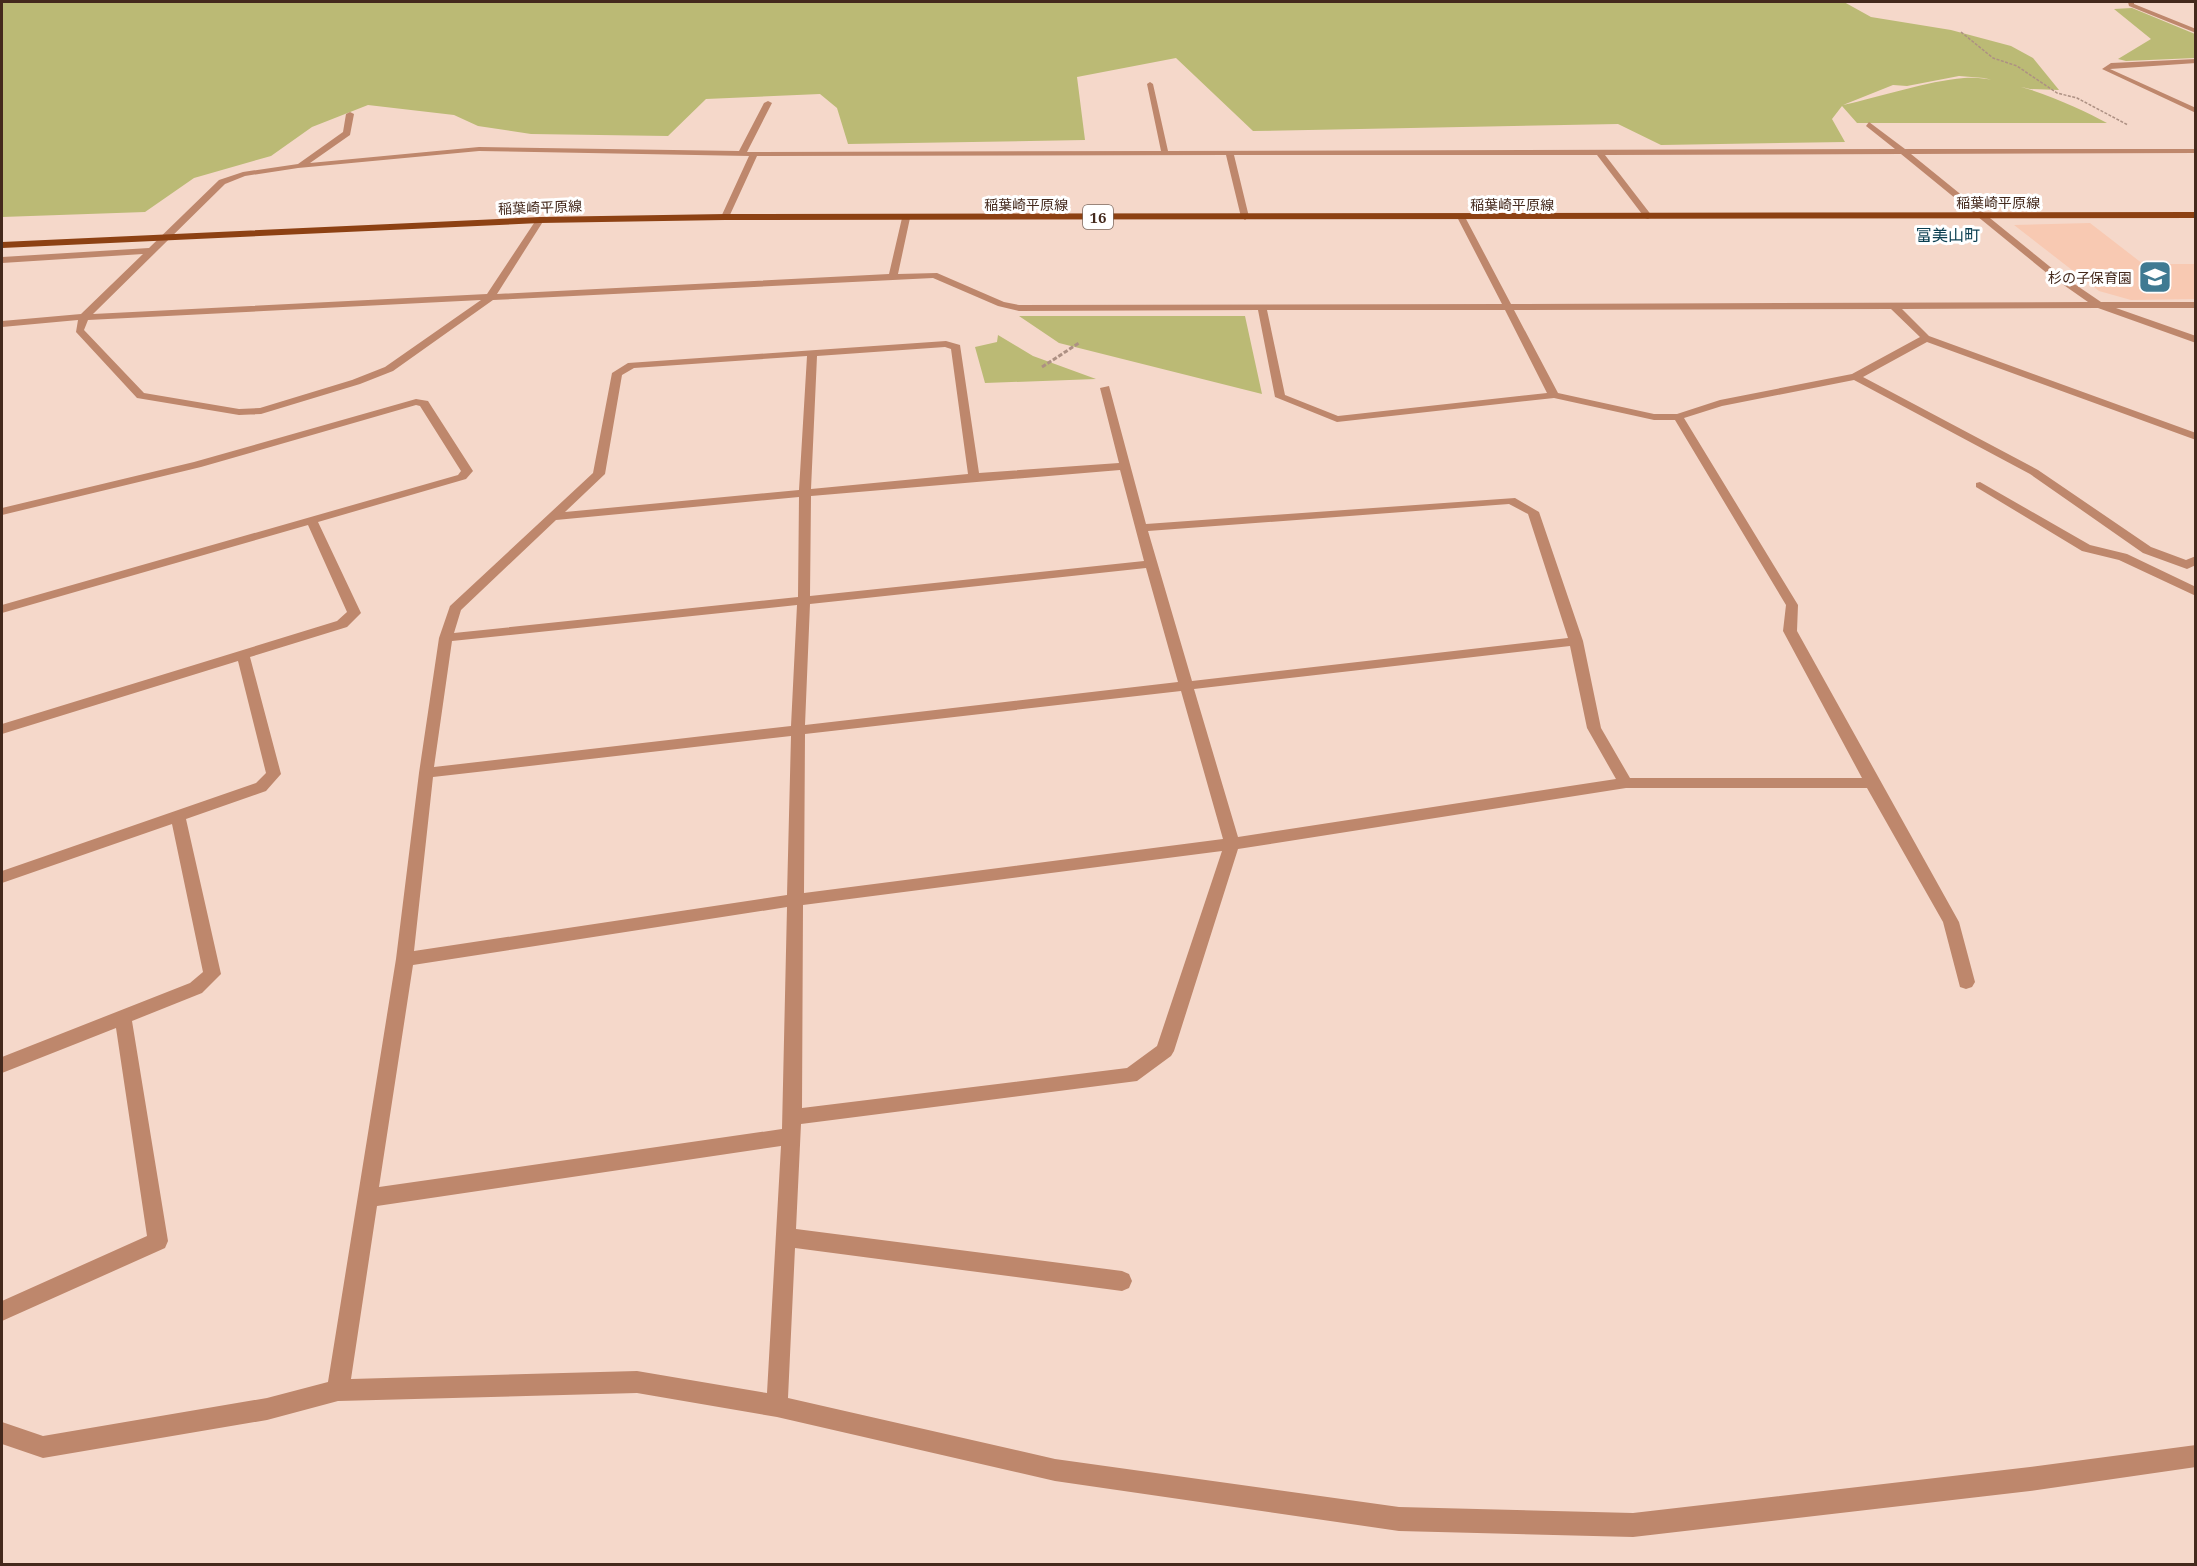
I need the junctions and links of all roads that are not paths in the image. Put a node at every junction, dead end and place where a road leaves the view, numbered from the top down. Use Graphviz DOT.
graph roads {
  1 [pos="2131,2"];
  2 [pos="2196,31"];
  3 [pos="2196,61"];
  4 [pos="1150,84"];
  5 [pos="768,103"];
  6 [pos="2183,105"];
  7 [pos="2196,105"];
  8 [pos="2196,111"];
  9 [pos="350,114"];
  10 [pos="1869,124"];
  11 [pos="2196,151"];
  12 [pos="1599,152"];
  13 [pos="742,153"];
  14 [pos="1165,153"];
  15 [pos="1229,153"];
  16 [pos="1906,153"];
  17 [pos="754,154"];
  18 [pos="298,166"];
  19 [pos="1981,215"];
  20 [pos="2196,215"];
  21 [pos="1648,216"];
  22 [pos="725,217"];
  23 [pos="1245,217"];
  24 [pos="1461,217"];
  25 [pos="906,218"];
  26 [pos="540,220"];
  27 [pos="164,237"];
  28 [pos="2,245"];
  29 [pos="150,250"];
  30 [pos="2,260"];
  31 [pos="893,278"];
  32 [pos="489,299"];
  33 [pos="2098,305"];
  34 [pos="2196,305"];
  35 [pos="1507,306"];
  36 [pos="1894,306"];
  37 [pos="1262,307"];
  38 [pos="84,317"];
  39 [pos="2,324"];
  40 [pos="1926,338"];
  41 [pos="2196,340"];
  42 [pos="812,354"];
  43 [pos="1855,377"];
  44 [pos="1105,387"];
  45 [pos="1554,395"];
  46 [pos="1678,417"];
  47 [pos="2196,437"];
  48 [pos="1125,466"];
  49 [pos="974,477"];
  50 [pos="1980,485"];
  51 [pos="805,494"];
  52 [pos="2,511"];
  53 [pos="554,517"];
  54 [pos="312,521"];
  55 [pos="1141,528"];
  56 [pos="2196,560"];
  57 [pos="1152,564"];
  58 [pos="2196,592"];
  59 [pos="804,599"];
  60 [pos="2,609"];
  61 [pos="446,638"];
  62 [pos="1576,641"];
  63 [pos="243,654"];
  64 [pos="1188,684"];
  65 [pos="2,729"];
  66 [pos="798,730"];
  67 [pos="426,773"];
  68 [pos="1626,783"];
  69 [pos="1872,783"];
  70 [pos="178,816"];
  71 [pos="1232,844"];
  72 [pos="2,877"];
  73 [pos="795,900"];
  74 [pos="405,959"];
  75 [pos="1966,982"];
  76 [pos="123,1018"];
  77 [pos="2,1065"];
  78 [pos="791,1127"];
  79 [pos="368,1198"];
  80 [pos="786,1236"];
  81 [pos="1122,1281"];
  82 [pos="2,1311"];
  83 [pos="338,1389"];
  84 [pos="777,1406"];
  85 [pos="2,1433"];
  86 [pos="2196,1456"];
  1 -- 2 [label="street"];
  3 -- 6 [label="street"];
  4 -- 14 [label="street"];
  5 -- 13 [label="street"];
  6 -- 7 [label="street"];
  6 -- 8 [label="street"];
  9 -- 18 [label="street"];
  10 -- 16 [label="street"];
  11 -- 16 [label="street"];
  12 -- 15 [label="street"];
  12 -- 16 [label="street"];
  12 -- 21 [label="street"];
  13 -- 17 [label="street"];
  13 -- 18 [label="street"];
  14 -- 15 [label="street"];
  14 -- 17 [label="street"];
  15 -- 23 [label="street"];
  16 -- 19 [label="street"];
  17 -- 22 [label="street"];
  18 -- 27 [label="street"];
  19 -- 20 [label="main road, 稲葉崎平原線 / 16"];
  19 -- 21 [label="main road, 稲葉崎平原線 / 16"];
  19 -- 33 [label="street"];
  21 -- 24 [label="main road, 稲葉崎平原線 / 16"];
  22 -- 25 [label="main road, 稲葉崎平原線 / 16"];
  22 -- 26 [label="main road, 稲葉崎平原線 / 16"];
  23 -- 24 [label="main road, 稲葉崎平原線 / 16"];
  23 -- 25 [label="main road, 稲葉崎平原線 / 16"];
  24 -- 35 [label="street"];
  25 -- 31 [label="street"];
  26 -- 27 [label="main road, 稲葉崎平原線 / 16"];
  26 -- 32 [label="street"];
  27 -- 28 [label="main road, 稲葉崎平原線 / 16"];
  27 -- 29 [label="street"];
  29 -- 30 [label="street"];
  29 -- 38 [label="street"];
  31 -- 32 [label="street"];
  31 -- 37 [label="street"];
  32 -- 38 [label="street"];
  32 -- 38 [label="street"];
  33 -- 34 [label="street"];
  33 -- 36 [label="street"];
  33 -- 41 [label="street"];
  35 -- 36 [label="street"];
  35 -- 37 [label="street"];
  35 -- 45 [label="street"];
  36 -- 40 [label="street"];
  37 -- 45 [label="street"];
  38 -- 39 [label="street"];
  40 -- 43 [label="street"];
  40 -- 47 [label="street"];
  42 -- 49 [label="street"];
  42 -- 51 [label="street"];
  42 -- 53 [label="street"];
  43 -- 46 [label="street"];
  43 -- 56 [label="street"];
  44 -- 48 [label="street"];
  45 -- 46 [label="street"];
  46 -- 69 [label="street"];
  48 -- 49 [label="street"];
  48 -- 55 [label="street"];
  49 -- 51 [label="street"];
  50 -- 58 [label="street"];
  51 -- 53 [label="street"];
  51 -- 59 [label="street"];
  52 -- 54 [label="street"];
  53 -- 61 [label="street"];
  54 -- 60 [label="street"];
  54 -- 63 [label="street"];
  55 -- 57 [label="street"];
  55 -- 62 [label="street"];
  57 -- 59 [label="street"];
  57 -- 64 [label="street"];
  59 -- 61 [label="street"];
  59 -- 66 [label="street"];
  61 -- 67 [label="street"];
  62 -- 64 [label="street"];
  62 -- 68 [label="street"];
  63 -- 65 [label="street"];
  63 -- 70 [label="street"];
  64 -- 66 [label="street"];
  64 -- 71 [label="street"];
  66 -- 67 [label="street"];
  66 -- 73 [label="street"];
  67 -- 74 [label="street"];
  68 -- 69 [label="street"];
  68 -- 71 [label="street"];
  69 -- 75 [label="street"];
  70 -- 72 [label="street"];
  70 -- 76 [label="street"];
  71 -- 73 [label="street"];
  71 -- 78 [label="street"];
  73 -- 74 [label="street"];
  73 -- 78 [label="street"];
  74 -- 79 [label="street"];
  76 -- 77 [label="street"];
  76 -- 82 [label="street"];
  78 -- 79 [label="street"];
  78 -- 80 [label="street"];
  79 -- 83 [label="street"];
  80 -- 81 [label="street"];
  80 -- 84 [label="street"];
  83 -- 84 [label="street"];
  83 -- 85 [label="street"];
  84 -- 86 [label="street"];
}
